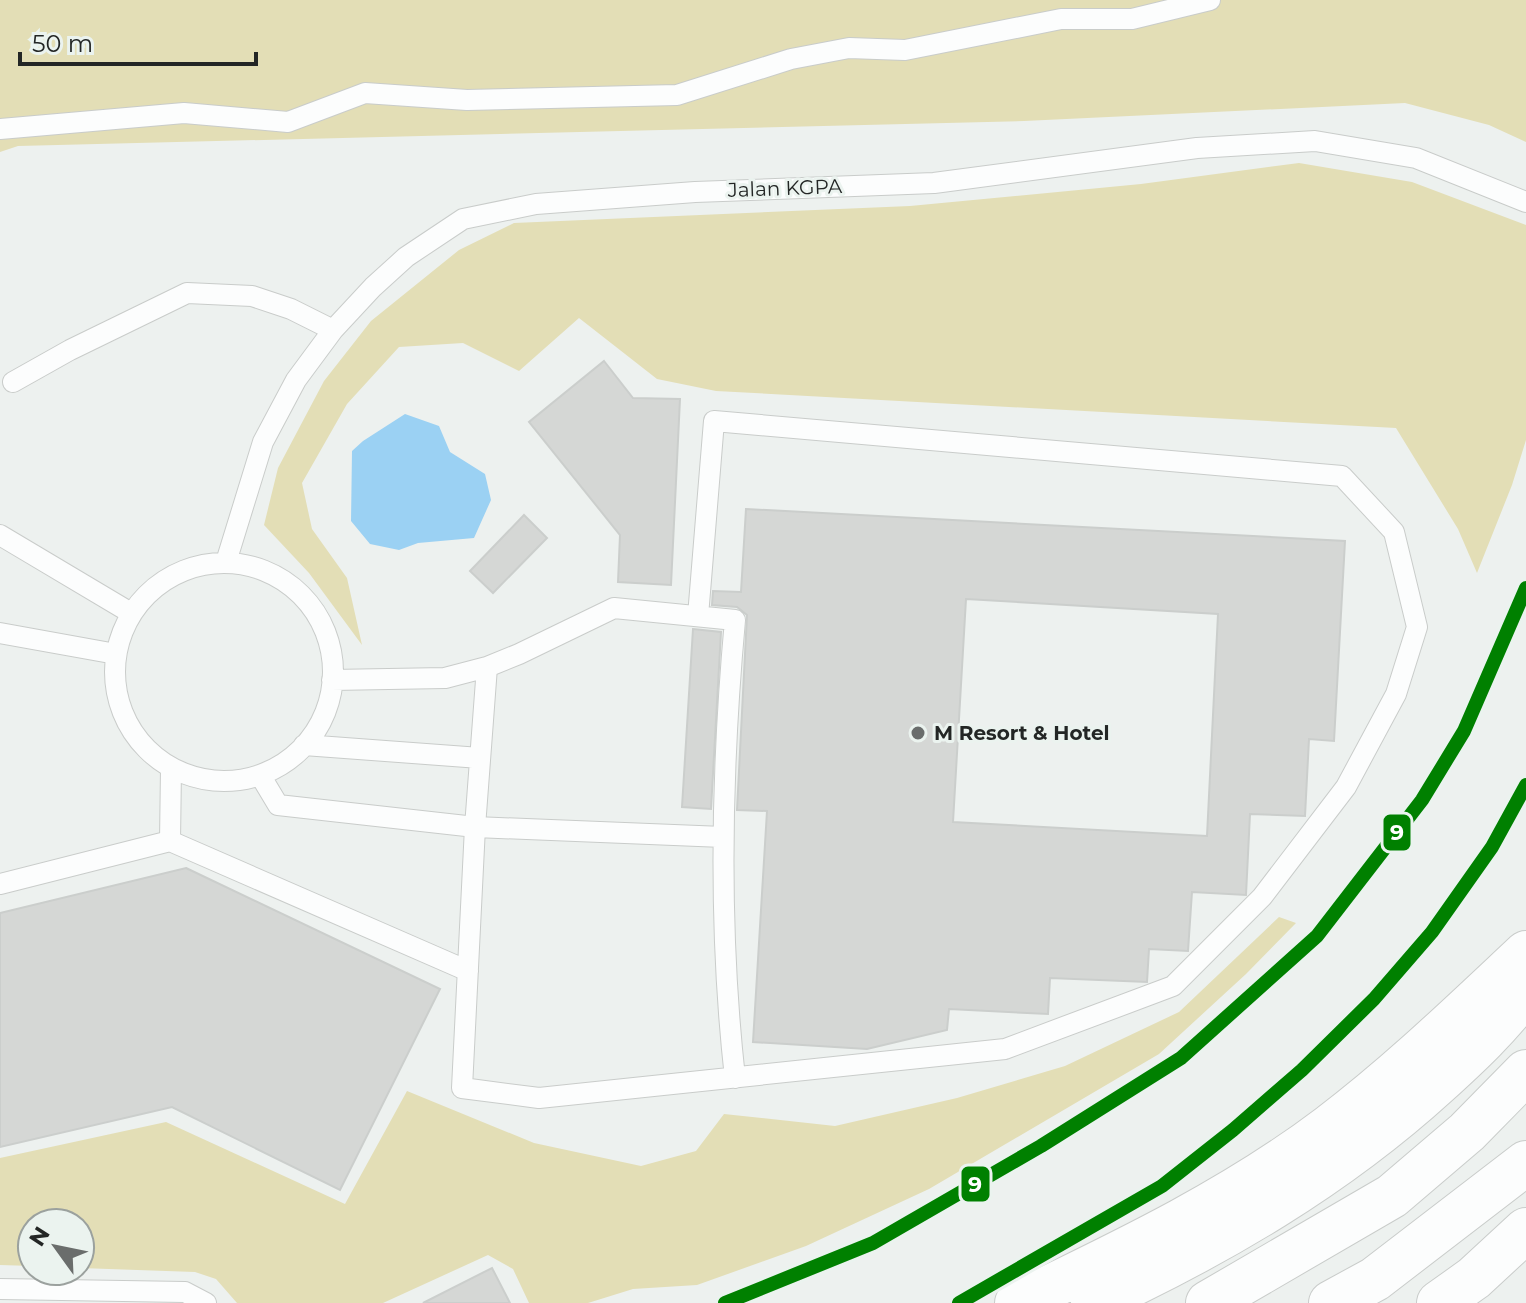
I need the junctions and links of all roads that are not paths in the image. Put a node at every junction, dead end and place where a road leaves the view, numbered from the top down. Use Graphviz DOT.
graph roads {
  1 [pos="1210,0"];
  2 [pos="1060,9"];
  3 [pos="0,129"];
  4 [pos="1526,202"];
  5 [pos="333,330"];
  6 [pos="13,382"];
  7 [pos="0,535"];
  8 [pos="226,562"];
  9 [pos="131,613"];
  10 [pos="698,616"];
  11 [pos="0,633"];
  12 [pos="116,654"];
  13 [pos="487,667"];
  14 [pos="332,680"];
  15 [pos="304,745"];
  16 [pos="480,758"];
  17 [pos="171,769"];
  18 [pos="260,775"];
  19 [pos="475,827"];
  20 [pos="723,837"];
  21 [pos="170,841"];
  22 [pos="0,884"];
  23 [pos="1526,953"];
  24 [pos="468,971"];
  25 [pos="1526,991"];
  26 [pos="1526,1072"];
  27 [pos="735,1078"];
  28 [pos="1526,1163"];
  29 [pos="1526,1230"];
  30 [pos="0,1289"];
  31 [pos="206,1303"];
  32 [pos="1017,1303"];
  33 [pos="1093,1303"];
  34 [pos="1208,1303"];
  35 [pos="1331,1303"];
  36 [pos="1439,1303"];
  1 -- 2 [label="lane"];
  2 -- 3 [label="lane"];
  4 -- 5 [label="lane, Jalan KGPA"];
  5 -- 6 [label="lane"];
  5 -- 8 [label="lane, Jalan KGPA"];
  7 -- 9 [label="lane"];
  8 -- 9 [label="lane"];
  8 -- 14 [label="lane"];
  9 -- 12 [label="lane"];
  10 -- 13 [label="lane"];
  10 -- 20 [label="lane"];
  10 -- 27 [label="lane"];
  11 -- 12 [label="lane"];
  12 -- 17 [label="lane"];
  13 -- 14 [label="lane"];
  13 -- 16 [label="lane"];
  14 -- 15 [label="lane"];
  15 -- 16 [label="lane"];
  15 -- 18 [label="lane"];
  16 -- 19 [label="lane"];
  17 -- 18 [label="lane"];
  17 -- 21 [label="lane"];
  18 -- 19 [label="lane"];
  19 -- 20 [label="lane"];
  19 -- 24 [label="lane"];
  20 -- 27 [label="lane"];
  21 -- 22 [label="lane"];
  21 -- 24 [label="lane"];
  23 -- 32 [label="main road"];
  24 -- 27 [label="lane"];
  25 -- 33 [label="main road"];
  26 -- 34 [label="main road"];
  28 -- 35 [label="main road"];
  29 -- 36 [label="main road"];
  30 -- 31 [label="lane"];
}
